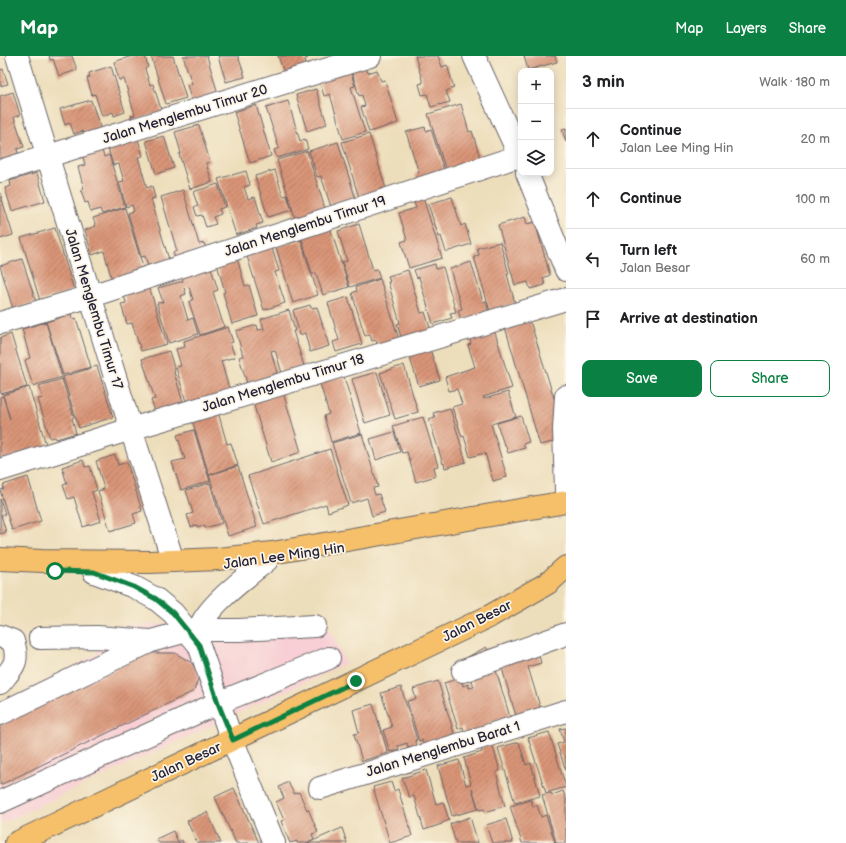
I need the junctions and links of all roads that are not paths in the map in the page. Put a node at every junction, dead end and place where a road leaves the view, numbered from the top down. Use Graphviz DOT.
graph roads {
  1 [pos="17,56"];
  2 [pos="370,56"];
  3 [pos="474,56"];
  4 [pos="518,154"];
  5 [pos="47,156"];
  6 [pos="518,164"];
  7 [pos="0,171"];
  8 [pos="527,176"];
  9 [pos="566,270"];
  10 [pos="91,296"];
  11 [pos="566,299"];
  12 [pos="0,323"];
  13 [pos="566,396"];
  14 [pos="131,429"];
  15 [pos="565,429"];
  16 [pos="0,470"];
  17 [pos="565,503"];
  18 [pos="0,559"];
  19 [pos="267,560"];
  20 [pos="173,561"];
  21 [pos="566,567"];
  22 [pos="0,568"];
  23 [pos="94,572"];
  24 [pos="315,626"];
  25 [pos="566,634"];
  26 [pos="195,635"];
  27 [pos="0,636"];
  28 [pos="40,638"];
  29 [pos="151,641"];
  30 [pos="329,658"];
  31 [pos="463,672"];
  32 [pos="0,683"];
  33 [pos="218,703"];
  34 [pos="566,711"];
  35 [pos="0,714"];
  36 [pos="233,740"];
  37 [pos="320,788"];
  38 [pos="0,802"];
  39 [pos="16,843"];
  40 [pos="274,843"];
  1 -- 5 [label="street, Jalan Menglembu Timur 17"];
  2 -- 5 [label="street, Jalan Menglembu Timur 20"];
  3 -- 4 [label="street"];
  5 -- 7 [label="street, Jalan Menglembu Timur 20"];
  5 -- 10 [label="street, Jalan Menglembu Timur 17"];
  6 -- 10 [label="street, Jalan Menglembu Timur 19"];
  8 -- 9 [label="street"];
  10 -- 12 [label="street, Jalan Menglembu Timur 19"];
  10 -- 14 [label="street, Jalan Menglembu Timur 17"];
  11 -- 14 [label="street, Jalan Menglembu Timur 18"];
  13 -- 15 [label="street"];
  14 -- 16 [label="street, Jalan Menglembu Timur 18"];
  14 -- 20 [label="street, Jalan Menglembu Timur 17"];
  15 -- 17 [label="street"];
  17 -- 19 [label="main road, Jalan Lee Ming Hin"];
  17 -- 20 [label="main road, Jalan Lee Ming Hin"];
  18 -- 20 [label="main road, Jalan Lee Ming Hin"];
  19 -- 23 [label="main road, Jalan Lee Ming Hin"];
  19 -- 26 [label="street"];
  21 -- 36 [label="main road, Jalan Besar"];
  22 -- 23 [label="main road, Jalan Lee Ming Hin"];
  23 -- 26 [label="street"];
  24 -- 26 [label="street"];
  25 -- 31 [label="street"];
  26 -- 29 [label="street"];
  26 -- 33 [label="street"];
  27 -- 32 [label="street"];
  28 -- 29 [label="street"];
  29 -- 35 [label="street"];
  30 -- 33 [label="street"];
  33 -- 36 [label="street"];
  33 -- 38 [label="street"];
  34 -- 37 [label="street, Jalan Menglembu Barat 1"];
  36 -- 39 [label="main road, Jalan Besar"];
  36 -- 40 [label="street"];
}
